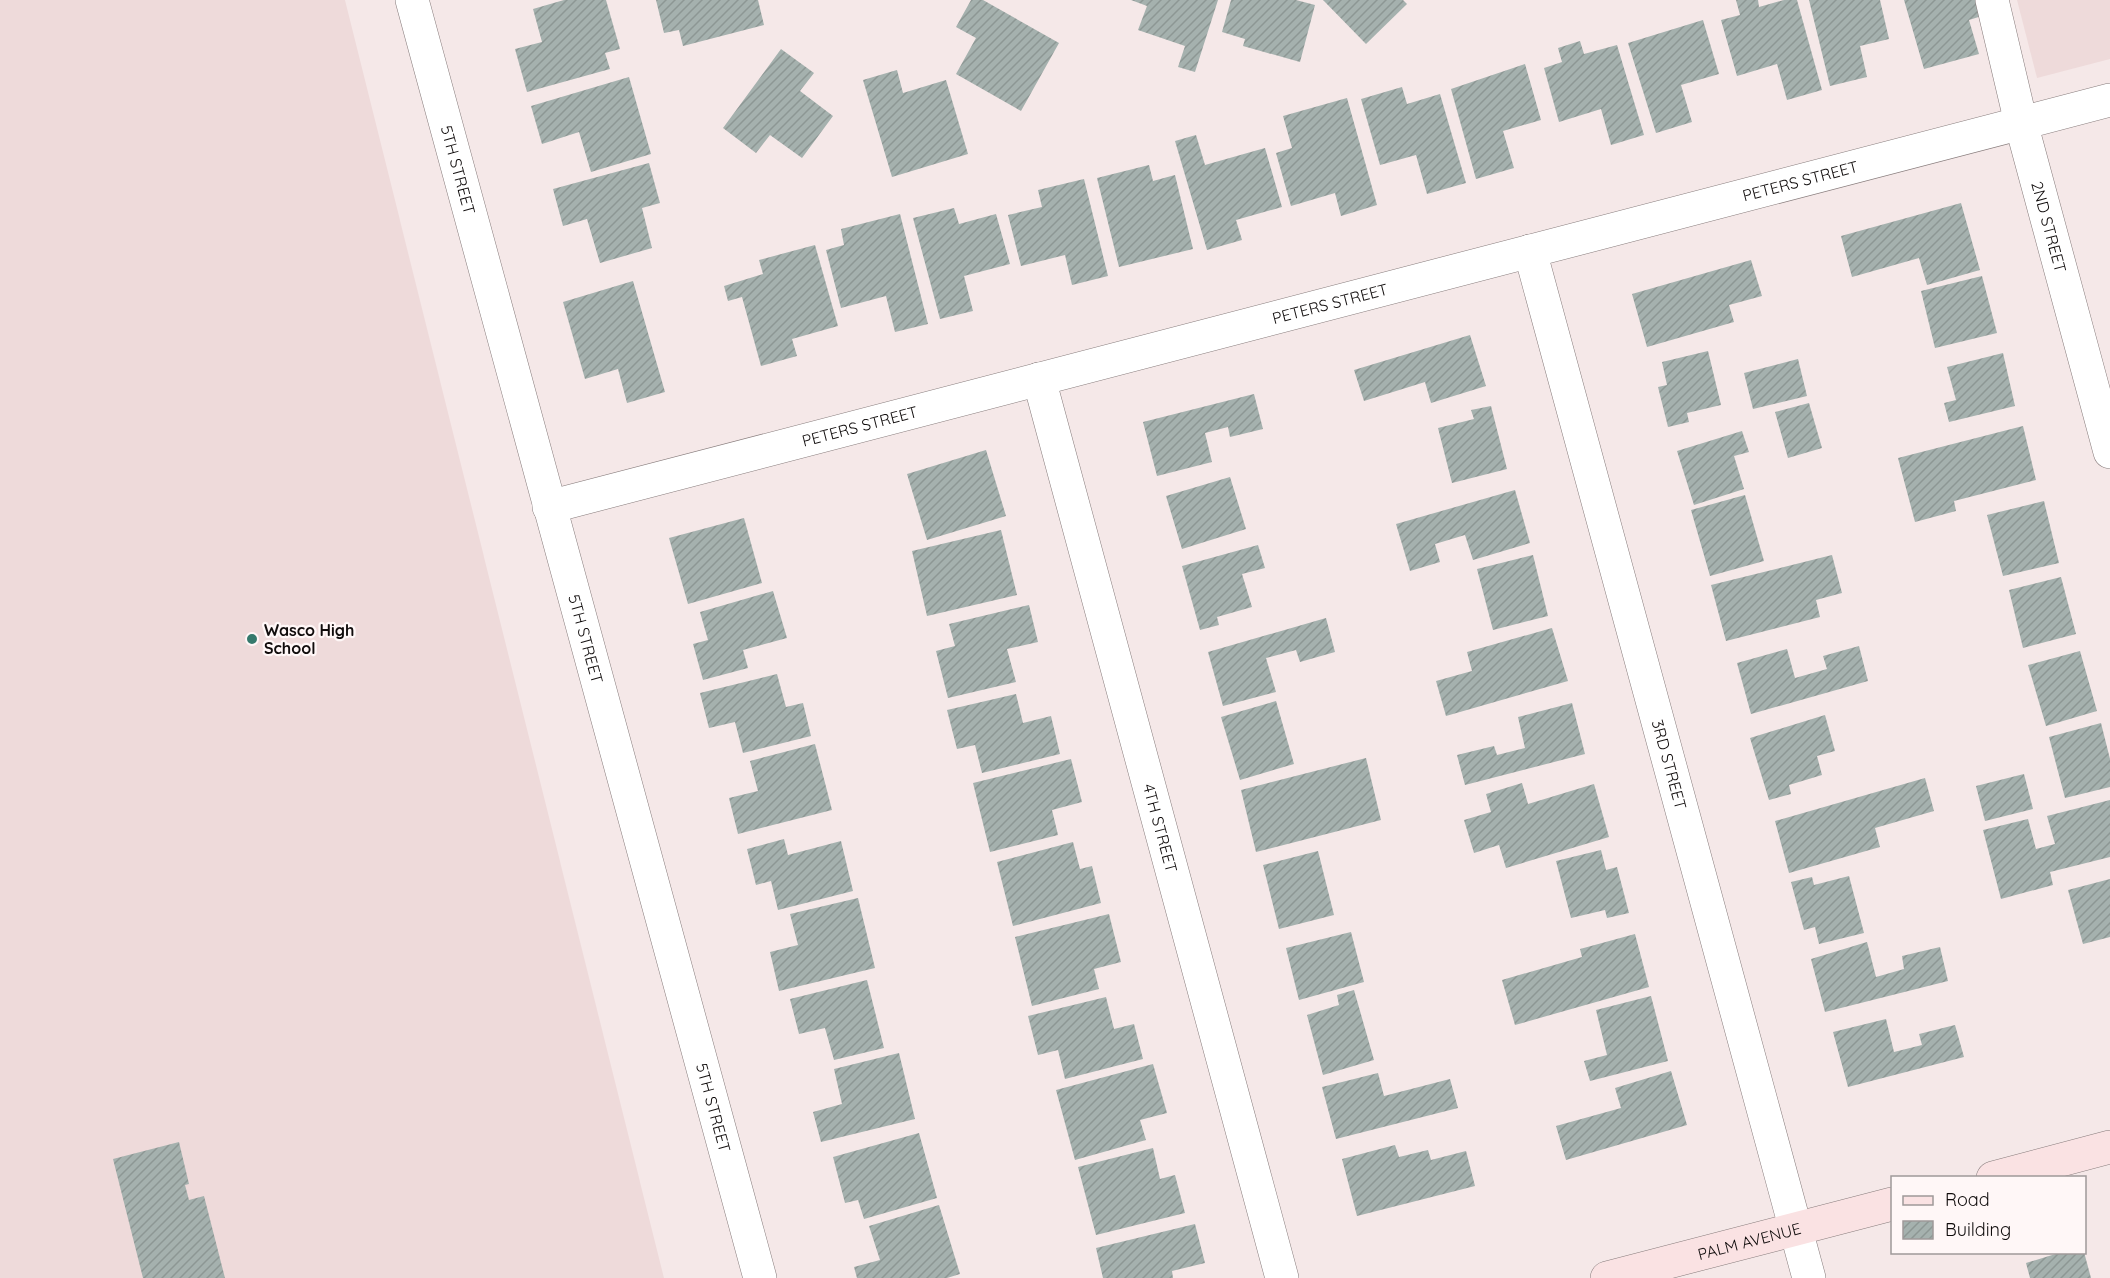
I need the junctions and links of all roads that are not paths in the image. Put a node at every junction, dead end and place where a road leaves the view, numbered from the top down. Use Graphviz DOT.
graph roads {
  1 [pos="412,0"];
  2 [pos="1992,0"];
  3 [pos="2110,100"];
  4 [pos="2021,123"];
  5 [pos="1530,251"];
  6 [pos="1039,379"];
  7 [pos="2110,452"];
  8 [pos="549,507"];
  9 [pos="2110,1147"];
  10 [pos="2001,1176"];
  11 [pos="1891,1205"];
  12 [pos="1796,1229"];
  13 [pos="760,1278"];
  14 [pos="1282,1278"];
  15 [pos="1607,1278"];
  16 [pos="1809,1278"];
  1 -- 8 [label="street, 5TH STREET"];
  2 -- 4 [label="street, 2ND STREET"];
  3 -- 4 [label="street, PETERS STREET"];
  4 -- 5 [label="street, PETERS STREET"];
  4 -- 7 [label="street, 2ND STREET"];
  5 -- 6 [label="street, PETERS STREET"];
  5 -- 12 [label="street, 3RD STREET"];
  6 -- 8 [label="street, PETERS STREET"];
  6 -- 14 [label="street, 4TH STREET"];
  8 -- 13 [label="street, 5TH STREET"];
  9 -- 10 [label="main road"];
  11 -- 12 [label="main road, PALM AVENUE"];
  12 -- 15 [label="main road, PALM AVENUE"];
  12 -- 16 [label="street, 3RD STREET"];
}
